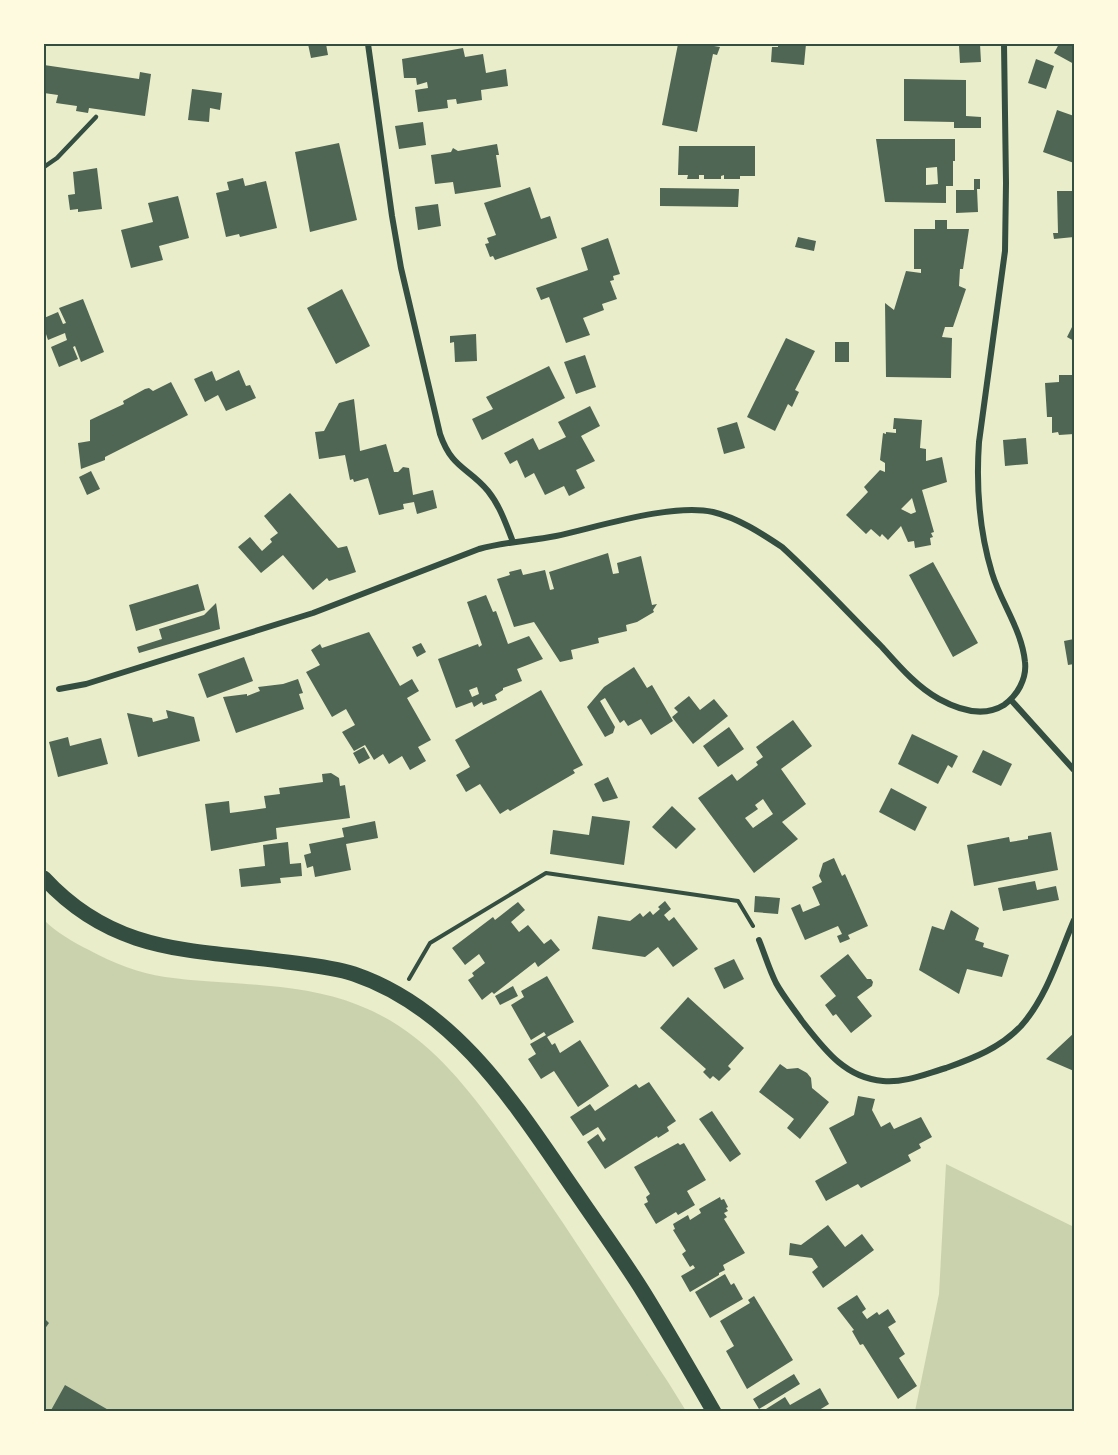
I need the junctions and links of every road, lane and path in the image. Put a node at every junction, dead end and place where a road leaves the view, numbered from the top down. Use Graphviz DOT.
graph roads {
  1 [pos="368,44"];
  2 [pos="1004,44"];
  3 [pos="96,117"];
  4 [pos="44,167"];
  5 [pos="513,542"];
  6 [pos="59,689"];
  7 [pos="1011,700"];
  8 [pos="1074,771"];
  9 [pos="44,878"];
  10 [pos="1074,920"];
  11 [pos="759,940"];
  12 [pos="399,995"];
  13 [pos="714,1412"];
  1 -- 5 [label="street"];
  2 -- 7 [label="street"];
  3 -- 4 [label="lane"];
  5 -- 6 [label="street"];
  5 -- 7 [label="street"];
  7 -- 8 [label="street"];
  9 -- 12 [label="main road"];
  10 -- 11 [label="street"];
  11 -- 12 [label="path"];
  12 -- 13 [label="main road"];
}
